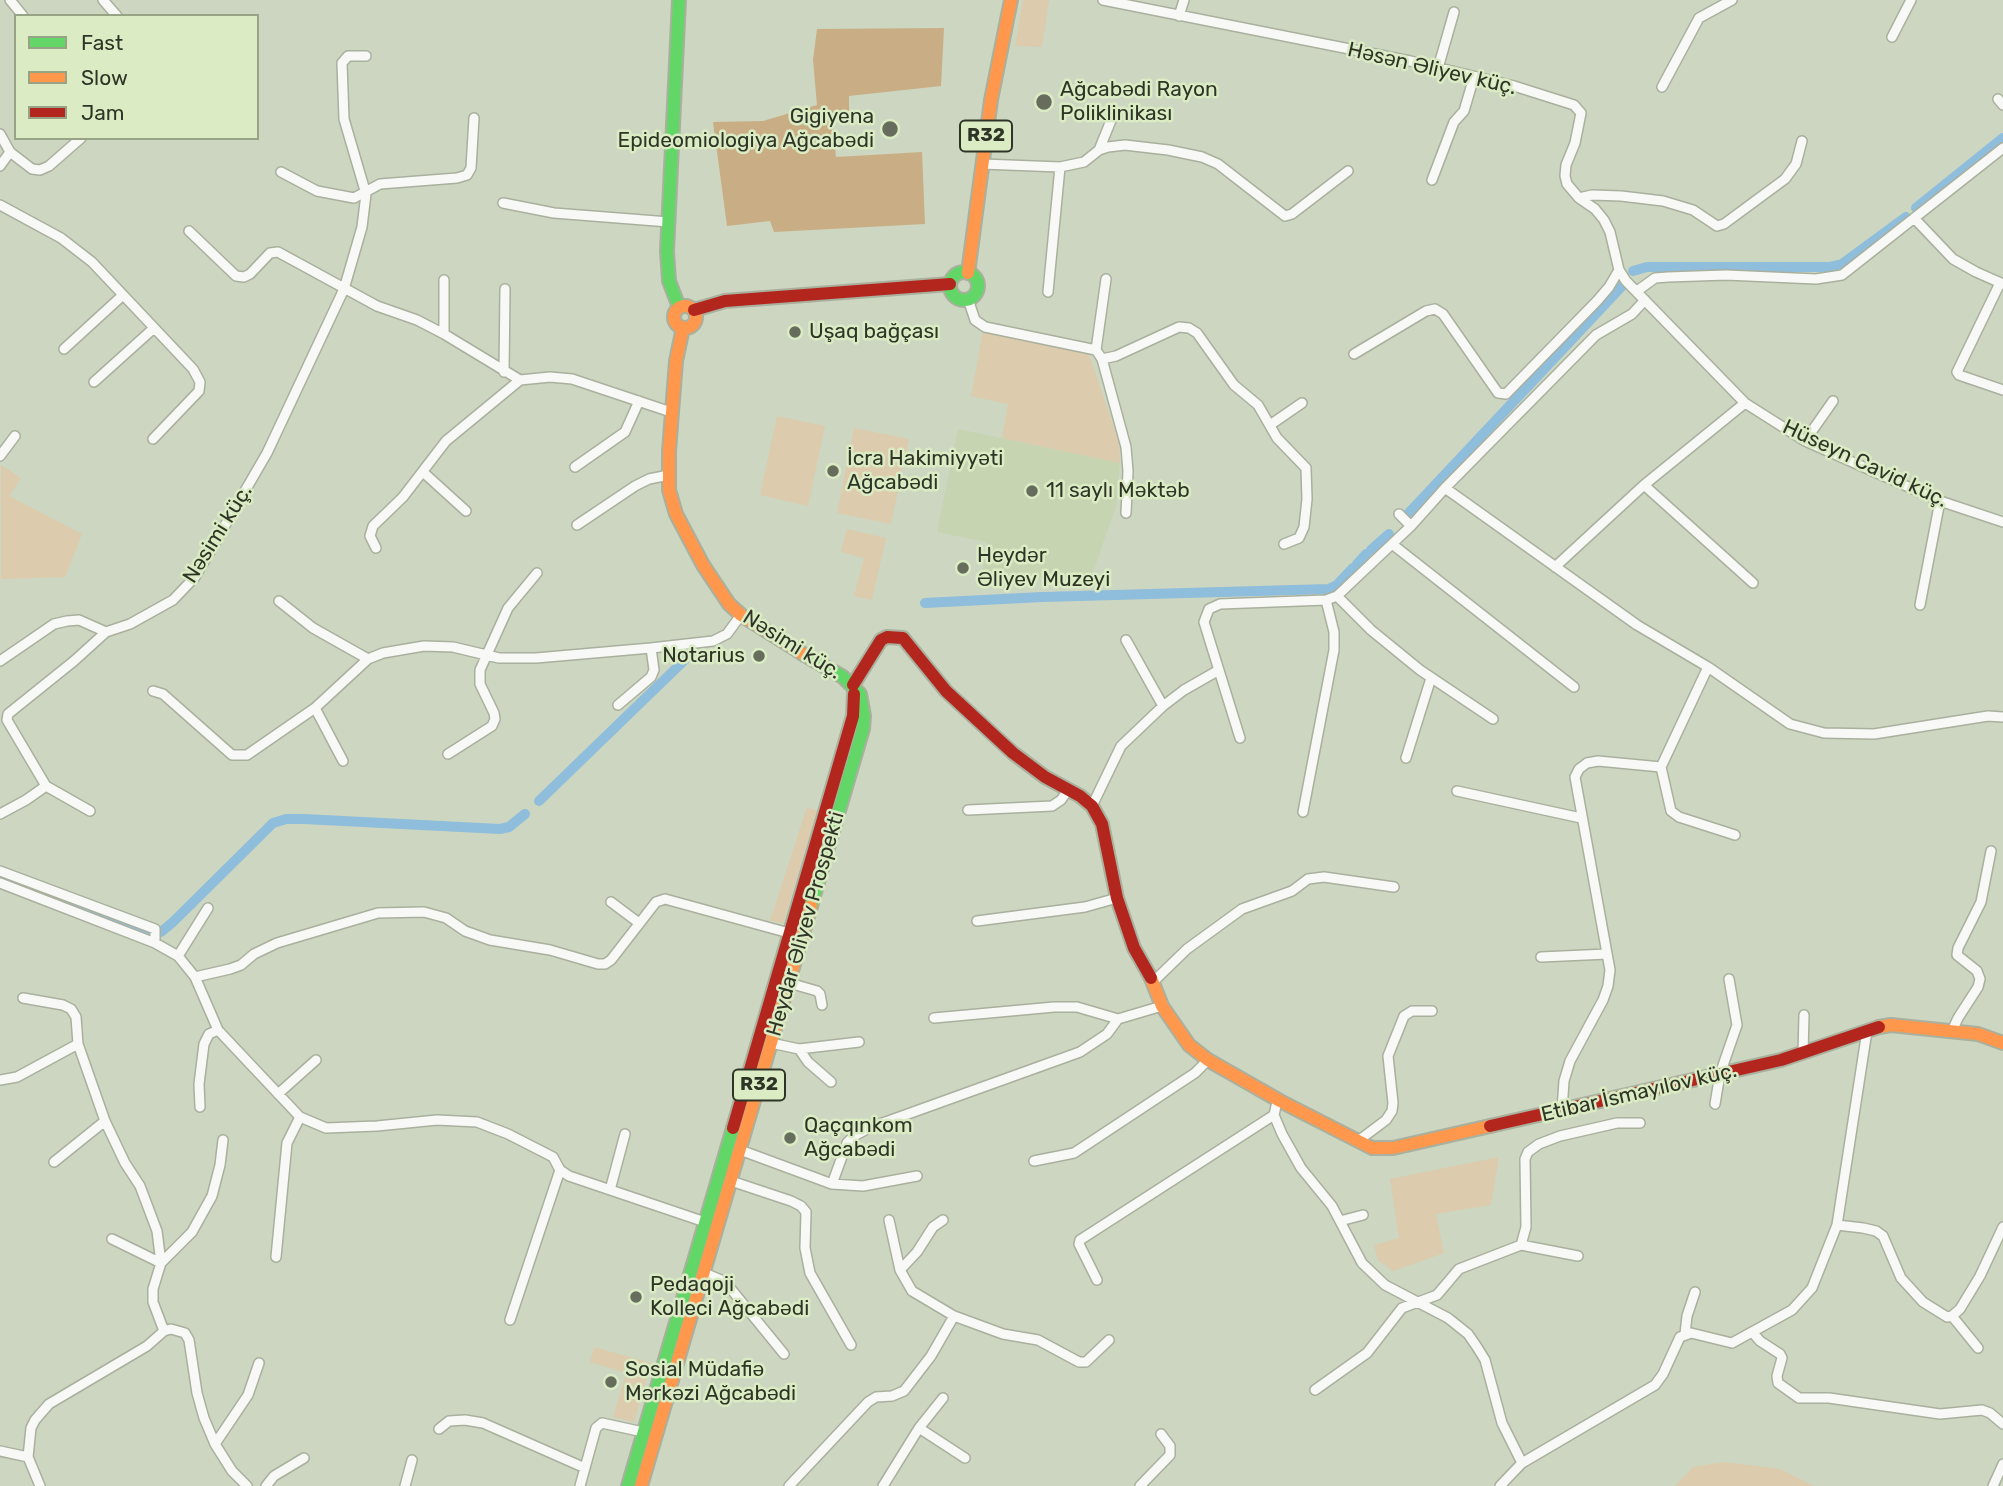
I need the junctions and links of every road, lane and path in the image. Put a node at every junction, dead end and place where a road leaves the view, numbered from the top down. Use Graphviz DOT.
graph roads {
  1 [pos="10,0"];
  2 [pos="103,0"];
  3 [pos="679,0"];
  4 [pos="1011,0"];
  5 [pos="1103,0"];
  6 [pos="1184,0"];
  7 [pos="1732,0"];
  8 [pos="1911,0"];
  9 [pos="1454,12"];
  10 [pos="21,14"];
  11 [pos="115,14"];
  12 [pos="1179,16"];
  13 [pos="1892,37"];
  14 [pos="366,57"];
  15 [pos="1438,68"];
  16 [pos="1474,77"];
  17 [pos="1662,87"];
  18 [pos="1114,113"];
  19 [pos="474,118"];
  20 [pos="0,134"];
  21 [pos="79,140"];
  22 [pos="1801,141"];
  23 [pos="2003,148"];
  24 [pos="1099,150"];
  25 [pos="10,152"];
  26 [pos="982,164"];
  27 [pos="0,166"];
  28 [pos="1060,167"];
  29 [pos="1349,171"];
  30 [pos="282,172"];
  31 [pos="1432,180"];
  32 [pos="366,194"];
  33 [pos="1579,198"];
  34 [pos="503,202"];
  35 [pos="0,205"];
  36 [pos="1913,218"];
  37 [pos="669,222"];
  38 [pos="189,231"];
  39 [pos="1619,270"];
  40 [pos="968,273"];
  41 [pos="1106,279"];
  42 [pos="444,280"];
  43 [pos="950,284"];
  44 [pos="2002,284"];
  45 [pos="344,289"];
  46 [pos="505,289"];
  47 [pos="1636,291"];
  48 [pos="1048,292"];
  49 [pos="123,295"];
  50 [pos="968,299"];
  51 [pos="1646,300"];
  52 [pos="679,307"];
  53 [pos="694,310"];
  54 [pos="155,328"];
  55 [pos="683,328"];
  56 [pos="444,334"];
  57 [pos="64,349"];
  58 [pos="1096,350"];
  59 [pos="1354,354"];
  60 [pos="1102,359"];
  61 [pos="504,372"];
  62 [pos="520,380"];
  63 [pos="94,382"];
  64 [pos="2003,390"];
  65 [pos="639,401"];
  66 [pos="1833,401"];
  67 [pos="1302,403"];
  68 [pos="1745,403"];
  69 [pos="671,412"];
  70 [pos="1270,425"];
  71 [pos="15,436"];
  72 [pos="153,439"];
  73 [pos="1805,441"];
  74 [pos="0,456"];
  75 [pos="575,467"];
  76 [pos="423,471"];
  77 [pos="669,475"];
  78 [pos="1644,485"];
  79 [pos="1445,488"];
  80 [pos="1940,500"];
  81 [pos="466,511"];
  82 [pos="1126,513"];
  83 [pos="1399,514"];
  84 [pos="2003,522"];
  85 [pos="577,525"];
  86 [pos="1411,526"];
  87 [pos="1284,544"];
  88 [pos="1392,544"];
  89 [pos="376,548"];
  90 [pos="1555,566"];
  91 [pos="537,573"];
  92 [pos="1753,583"];
  93 [pos="1338,596"];
  94 [pos="1326,600"];
  95 [pos="279,601"];
  96 [pos="1920,605"];
  97 [pos="741,615"];
  98 [pos="106,632"];
  99 [pos="1126,640"];
  100 [pos="651,648"];
  101 [pos="484,656"];
  102 [pos="368,659"];
  103 [pos="0,661"];
  104 [pos="1708,667"];
  105 [pos="1219,670"];
  106 [pos="1432,678"];
  107 [pos="853,685"];
  108 [pos="1574,687"];
  109 [pos="153,691"];
  110 [pos="618,705"];
  111 [pos="1163,706"];
  112 [pos="315,708"];
  113 [pos="2003,717"];
  114 [pos="1493,719"];
  115 [pos="1240,738"];
  116 [pos="449,754"];
  117 [pos="1406,758"];
  118 [pos="343,761"];
  119 [pos="1661,767"];
  120 [pos="46,786"];
  121 [pos="1068,790"];
  122 [pos="1457,791"];
  123 [pos="1093,806"];
  124 [pos="968,810"];
  125 [pos="90,811"];
  126 [pos="1303,812"];
  127 [pos="0,814"];
  128 [pos="1581,818"];
  129 [pos="1735,835"];
  130 [pos="1991,851"];
  131 [pos="0,871"];
  132 [pos="0,883"];
  133 [pos="1394,887"];
  134 [pos="1117,898"];
  135 [pos="611,902"];
  136 [pos="208,908"];
  137 [pos="977,921"];
  138 [pos="639,923"];
  139 [pos="789,933"];
  140 [pos="155,943"];
  141 [pos="1606,954"];
  142 [pos="178,957"];
  143 [pos="1541,957"];
  144 [pos="195,977"];
  145 [pos="1729,979"];
  146 [pos="1153,982"];
  147 [pos="789,983"];
  148 [pos="23,998"];
  149 [pos="822,1004"];
  150 [pos="1162,1006"];
  151 [pos="1432,1011"];
  152 [pos="1804,1015"];
  153 [pos="934,1018"];
  154 [pos="1118,1018"];
  155 [pos="218,1030"];
  156 [pos="1867,1031"];
  157 [pos="1952,1031"];
  158 [pos="771,1042"];
  159 [pos="859,1042"];
  160 [pos="2003,1043"];
  161 [pos="78,1044"];
  162 [pos="799,1049"];
  163 [pos="1803,1053"];
  164 [pos="316,1060"];
  165 [pos="1209,1060"];
  166 [pos="1720,1074"];
  167 [pos="0,1080"];
  168 [pos="831,1082"];
  169 [pos="278,1094"];
  170 [pos="1280,1101"];
  171 [pos="1715,1104"];
  172 [pos="200,1107"];
  173 [pos="1562,1110"];
  174 [pos="1274,1115"];
  175 [pos="300,1117"];
  176 [pos="105,1121"];
  177 [pos="1640,1123"];
  178 [pos="625,1134"];
  179 [pos="223,1140"];
  180 [pos="1359,1141"];
  181 [pos="740,1150"];
  182 [pos="1034,1161"];
  183 [pos="54,1162"];
  184 [pos="561,1170"];
  185 [pos="917,1176"];
  186 [pos="731,1181"];
  187 [pos="832,1184"];
  188 [pos="610,1190"];
  189 [pos="1363,1215"];
  190 [pos="889,1220"];
  191 [pos="943,1220"];
  192 [pos="1340,1221"];
  193 [pos="705,1222"];
  194 [pos="1837,1225"];
  195 [pos="2003,1227"];
  196 [pos="112,1239"];
  197 [pos="1521,1245"];
  198 [pos="1578,1256"];
  199 [pos="276,1257"];
  200 [pos="161,1263"];
  201 [pos="900,1270"];
  202 [pos="704,1273"];
  203 [pos="1097,1280"];
  204 [pos="1695,1292"];
  205 [pos="1417,1301"];
  206 [pos="954,1316"];
  207 [pos="1952,1316"];
  208 [pos="510,1320"];
  209 [pos="164,1331"];
  210 [pos="1753,1333"];
  211 [pos="1685,1334"];
  212 [pos="1109,1340"];
  213 [pos="851,1345"];
  214 [pos="1978,1348"];
  215 [pos="784,1354"];
  216 [pos="259,1363"];
  217 [pos="1315,1390"];
  218 [pos="943,1398"];
  219 [pos="2003,1424"];
  220 [pos="919,1428"];
  221 [pos="439,1429"];
  222 [pos="643,1432"];
  223 [pos="1161,1434"];
  224 [pos="215,1444"];
  225 [pos="0,1451"];
  226 [pos="28,1457"];
  227 [pos="304,1458"];
  228 [pos="965,1458"];
  229 [pos="412,1460"];
  230 [pos="1522,1463"];
  231 [pos="2003,1464"];
  232 [pos="586,1468"];
  233 [pos="40,1486"];
  234 [pos="247,1486"];
  235 [pos="266,1486"];
  236 [pos="405,1486"];
  237 [pos="580,1486"];
  238 [pos="628,1486"];
  239 [pos="641,1486"];
  240 [pos="789,1486"];
  241 [pos="883,1486"];
  242 [pos="1140,1486"];
  243 [pos="1500,1486"];
  244 [pos="1993,1486"];
  1 -- 10 [label="street"];
  2 -- 11 [label="street"];
  3 -- 37 [label="main road"];
  4 -- 26 [label="main road, R32"];
  5 -- 12 [label="street, Həsən Əliyev küç."];
  6 -- 12 [label="street"];
  7 -- 17 [label="street"];
  8 -- 13 [label="street"];
  9 -- 15 [label="street"];
  12 -- 15 [label="street, Həsən Əliyev küç."];
  14 -- 32 [label="street, Nəsimi küç."];
  15 -- 16 [label="street, Həsən Əliyev küç."];
  16 -- 31 [label="street"];
  16 -- 33 [label="street, Həsən Əliyev küç."];
  18 -- 24 [label="street"];
  19 -- 32 [label="street"];
  20 -- 25 [label="street"];
  21 -- 25 [label="street"];
  22 -- 33 [label="street"];
  23 -- 36 [label="street"];
  24 -- 28 [label="street"];
  24 -- 29 [label="street"];
  25 -- 27 [label="street"];
  26 -- 28 [label="street"];
  26 -- 40 [label="main road, R32"];
  28 -- 48 [label="street"];
  30 -- 32 [label="street"];
  32 -- 45 [label="street, Nəsimi küç."];
  33 -- 39 [label="street, Həsən Əliyev küç."];
  34 -- 37 [label="street"];
  35 -- 49 [label="street"];
  36 -- 44 [label="street"];
  36 -- 47 [label="street"];
  37 -- 52 [label="main road"];
  38 -- 45 [label="street"];
  39 -- 47 [label="street, Hüseyn Cavid küç."];
  39 -- 59 [label="street"];
  40 -- 43 [label="main road"];
  40 -- 50 [label="main road"];
  41 -- 58 [label="street"];
  42 -- 56 [label="street"];
  43 -- 50 [label="main road"];
  43 -- 53 [label="main road"];
  44 -- 64 [label="street"];
  45 -- 56 [label="street"];
  45 -- 98 [label="street, Nəsimi küç."];
  46 -- 61 [label="street"];
  47 -- 51 [label="street, Hüseyn Cavid küç."];
  49 -- 54 [label="street"];
  49 -- 57 [label="street"];
  50 -- 58 [label="street"];
  51 -- 68 [label="street, Hüseyn Cavid küç."];
  51 -- 79 [label="street"];
  52 -- 53 [label="main road"];
  52 -- 55 [label="main road"];
  53 -- 55 [label="main road"];
  54 -- 63 [label="street"];
  54 -- 72 [label="street"];
  55 -- 69 [label="main road, Nəsimi küç."];
  56 -- 61 [label="street"];
  58 -- 60 [label="street"];
  60 -- 70 [label="street"];
  60 -- 82 [label="street"];
  61 -- 62 [label="street"];
  62 -- 65 [label="street"];
  62 -- 76 [label="street"];
  65 -- 69 [label="street"];
  65 -- 75 [label="street"];
  66 -- 73 [label="street"];
  67 -- 70 [label="street"];
  68 -- 73 [label="street, Hüseyn Cavid küç."];
  68 -- 78 [label="street"];
  69 -- 77 [label="main road, Nəsimi küç."];
  70 -- 87 [label="street"];
  71 -- 74 [label="street"];
  73 -- 80 [label="street, Hüseyn Cavid küç."];
  76 -- 81 [label="street"];
  76 -- 89 [label="street"];
  77 -- 85 [label="street"];
  77 -- 97 [label="main road, Nəsimi küç."];
  78 -- 90 [label="street"];
  78 -- 92 [label="street"];
  79 -- 86 [label="street"];
  79 -- 90 [label="street"];
  80 -- 84 [label="street, Hüseyn Cavid küç."];
  80 -- 96 [label="street"];
  83 -- 86 [label="street"];
  86 -- 88 [label="street"];
  88 -- 93 [label="street"];
  88 -- 108 [label="street"];
  90 -- 104 [label="street"];
  91 -- 101 [label="street"];
  93 -- 94 [label="street"];
  93 -- 106 [label="street"];
  94 -- 105 [label="street"];
  94 -- 126 [label="street"];
  95 -- 102 [label="street"];
  97 -- 100 [label="street"];
  97 -- 107 [label="main road, Nəsimi küç."];
  98 -- 103 [label="street"];
  98 -- 120 [label="street"];
  99 -- 111 [label="street"];
  100 -- 101 [label="street"];
  100 -- 110 [label="street"];
  101 -- 102 [label="street"];
  101 -- 116 [label="street"];
  102 -- 112 [label="street"];
  104 -- 113 [label="street"];
  104 -- 119 [label="street"];
  105 -- 111 [label="street"];
  105 -- 115 [label="street"];
  106 -- 114 [label="street"];
  106 -- 117 [label="street"];
  107 -- 121 [label="main road"];
  107 -- 139 [label="main road, R32"];
  107 -- 147 [label="main road, Heydar Əliyev Prospekti / R32"];
  109 -- 112 [label="street"];
  111 -- 123 [label="street"];
  112 -- 118 [label="street"];
  119 -- 128 [label="street"];
  119 -- 129 [label="street"];
  120 -- 125 [label="street"];
  120 -- 127 [label="street"];
  121 -- 123 [label="main road"];
  121 -- 124 [label="street"];
  122 -- 128 [label="street"];
  123 -- 134 [label="main road, Etibar İsmayılov küç."];
  128 -- 141 [label="street"];
  130 -- 157 [label="street"];
  131 -- 140 [label="street"];
  132 -- 140 [label="street"];
  133 -- 146 [label="street"];
  134 -- 137 [label="street"];
  134 -- 146 [label="main road, Etibar İsmayılov küç."];
  135 -- 138 [label="street"];
  136 -- 142 [label="street"];
  138 -- 139 [label="street"];
  138 -- 144 [label="street"];
  139 -- 193 [label="main road, R32"];
  140 -- 142 [label="street"];
  141 -- 143 [label="street"];
  141 -- 173 [label="street"];
  142 -- 144 [label="street"];
  144 -- 155 [label="street"];
  145 -- 166 [label="street"];
  146 -- 150 [label="main road, Etibar İsmayılov küç."];
  147 -- 149 [label="street"];
  147 -- 158 [label="main road, Heydar Əliyev Prospekti / R32"];
  148 -- 161 [label="street"];
  150 -- 154 [label="street"];
  150 -- 165 [label="main road, Etibar İsmayılov küç."];
  151 -- 180 [label="street"];
  152 -- 163 [label="street"];
  153 -- 154 [label="street"];
  154 -- 187 [label="street"];
  155 -- 169 [label="street"];
  155 -- 172 [label="street"];
  156 -- 157 [label="main road, Etibar İsmayılov küç."];
  156 -- 163 [label="main road, Etibar İsmayılov küç."];
  156 -- 194 [label="street"];
  157 -- 160 [label="main road, Etibar İsmayılov küç."];
  158 -- 162 [label="street"];
  158 -- 181 [label="main road, Heydar Əliyev Prospekti / R32"];
  159 -- 162 [label="street"];
  161 -- 167 [label="street"];
  161 -- 176 [label="street"];
  162 -- 168 [label="street"];
  163 -- 166 [label="main road, Etibar İsmayılov küç."];
  164 -- 169 [label="street"];
  165 -- 170 [label="main road, Etibar İsmayılov küç."];
  165 -- 182 [label="street"];
  166 -- 171 [label="street"];
  166 -- 173 [label="main road, Etibar İsmayılov küç."];
  169 -- 175 [label="street"];
  170 -- 174 [label="street"];
  170 -- 180 [label="main road, Etibar İsmayılov küç."];
  173 -- 180 [label="main road, Etibar İsmayılov küç."];
  174 -- 192 [label="street"];
  174 -- 203 [label="street"];
  175 -- 184 [label="street"];
  175 -- 199 [label="street"];
  176 -- 183 [label="street"];
  176 -- 200 [label="street"];
  177 -- 197 [label="street, Etibar İsmayılov küç."];
  178 -- 188 [label="street"];
  179 -- 200 [label="street"];
  181 -- 186 [label="main road, Heydar Əliyev Prospekti / R32"];
  181 -- 187 [label="street"];
  184 -- 188 [label="street"];
  184 -- 208 [label="street"];
  185 -- 187 [label="street"];
  186 -- 202 [label="main road, Heydar Əliyev Prospekti / R32"];
  186 -- 213 [label="street"];
  188 -- 193 [label="street"];
  189 -- 192 [label="street"];
  190 -- 201 [label="street"];
  191 -- 201 [label="street"];
  192 -- 205 [label="street"];
  193 -- 222 [label="main road, R32"];
  194 -- 207 [label="street"];
  194 -- 210 [label="street"];
  195 -- 207 [label="street"];
  196 -- 200 [label="street"];
  197 -- 198 [label="street"];
  197 -- 205 [label="street"];
  200 -- 209 [label="street"];
  201 -- 206 [label="street"];
  202 -- 215 [label="street"];
  202 -- 239 [label="main road, Heydar Əliyev Prospekti / R32"];
  204 -- 211 [label="street"];
  205 -- 217 [label="street"];
  205 -- 230 [label="street"];
  206 -- 212 [label="street"];
  206 -- 240 [label="street"];
  207 -- 214 [label="street"];
  209 -- 224 [label="street"];
  209 -- 226 [label="street"];
  210 -- 211 [label="street"];
  210 -- 219 [label="street"];
  211 -- 230 [label="street"];
  216 -- 224 [label="street"];
  218 -- 220 [label="street"];
  220 -- 228 [label="street"];
  220 -- 241 [label="street"];
  221 -- 232 [label="street"];
  222 -- 232 [label="street"];
  222 -- 238 [label="main road, R32"];
  223 -- 242 [label="street"];
  224 -- 234 [label="street"];
  225 -- 226 [label="street"];
  226 -- 233 [label="street"];
  227 -- 235 [label="street"];
  229 -- 236 [label="street"];
  230 -- 243 [label="street"];
  231 -- 244 [label="street"];
  232 -- 237 [label="street"];
}
